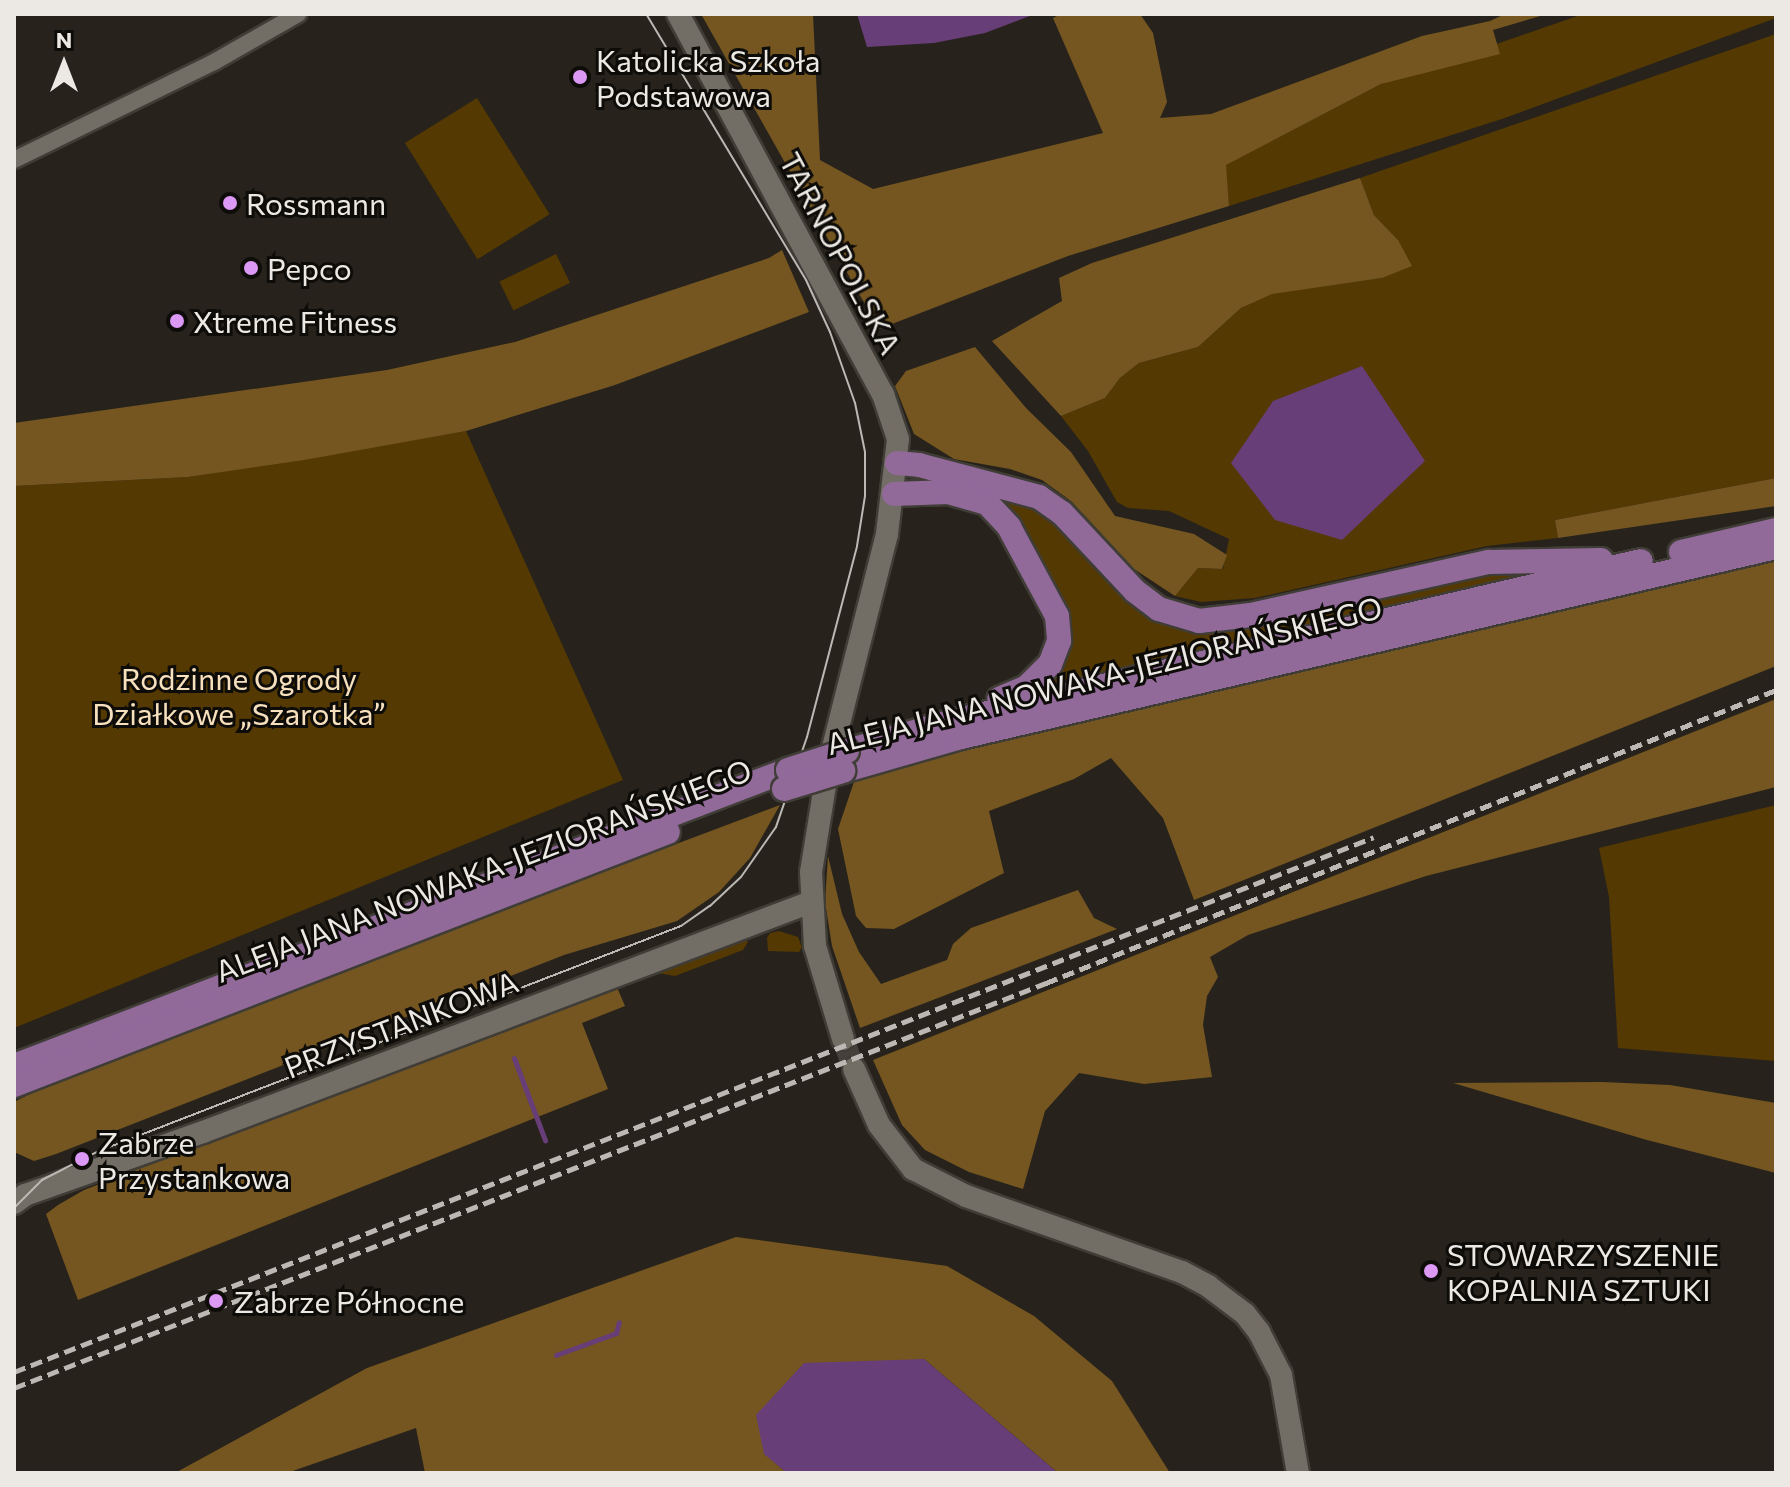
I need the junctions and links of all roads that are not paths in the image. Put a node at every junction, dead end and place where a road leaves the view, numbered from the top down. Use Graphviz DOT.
graph roads {
  1 [pos="298,14"];
  2 [pos="678,14"];
  3 [pos="14,160"];
  4 [pos="897,451"];
  5 [pos="894,494"];
  6 [pos="1776,530"];
  7 [pos="1776,547"];
  8 [pos="1646,560"];
  9 [pos="953,721"];
  10 [pos="845,761"];
  11 [pos="786,780"];
  12 [pos="811,902"];
  13 [pos="843,1039"];
  14 [pos="14,1066"];
  15 [pos="854,1069"];
  16 [pos="14,1085"];
  17 [pos="14,1203"];
  18 [pos="1298,1473"];
  1 -- 3 [label="street"];
  2 -- 4 [label="main road, TARNOPOLSKA"];
  4 -- 5 [label="main road"];
  4 -- 8 [label="main road"];
  5 -- 9 [label="main road"];
  5 -- 12 [label="main road"];
  6 -- 8 [label="main road, ALEJA JANA NOWAKA-JEZIORAŃSKIEGO"];
  7 -- 10 [label="main road, ALEJA JANA NOWAKA-JEZIORAŃSKIEGO"];
  8 -- 9 [label="main road, ALEJA JANA NOWAKA-JEZIORAŃSKIEGO"];
  9 -- 10 [label="main road, ALEJA JANA NOWAKA-JEZIORAŃSKIEGO"];
  10 -- 11 [label="main road, ALEJA JANA NOWAKA-JEZIORAŃSKIEGO, bridge"];
  11 -- 14 [label="main road, ALEJA JANA NOWAKA-JEZIORAŃSKIEGO"];
  11 -- 16 [label="main road, ALEJA JANA NOWAKA-JEZIORAŃSKIEGO"];
  12 -- 13 [label="main road"];
  12 -- 17 [label="main road, PRZYSTANKOWA"];
  15 -- 18 [label="main road"];
}
